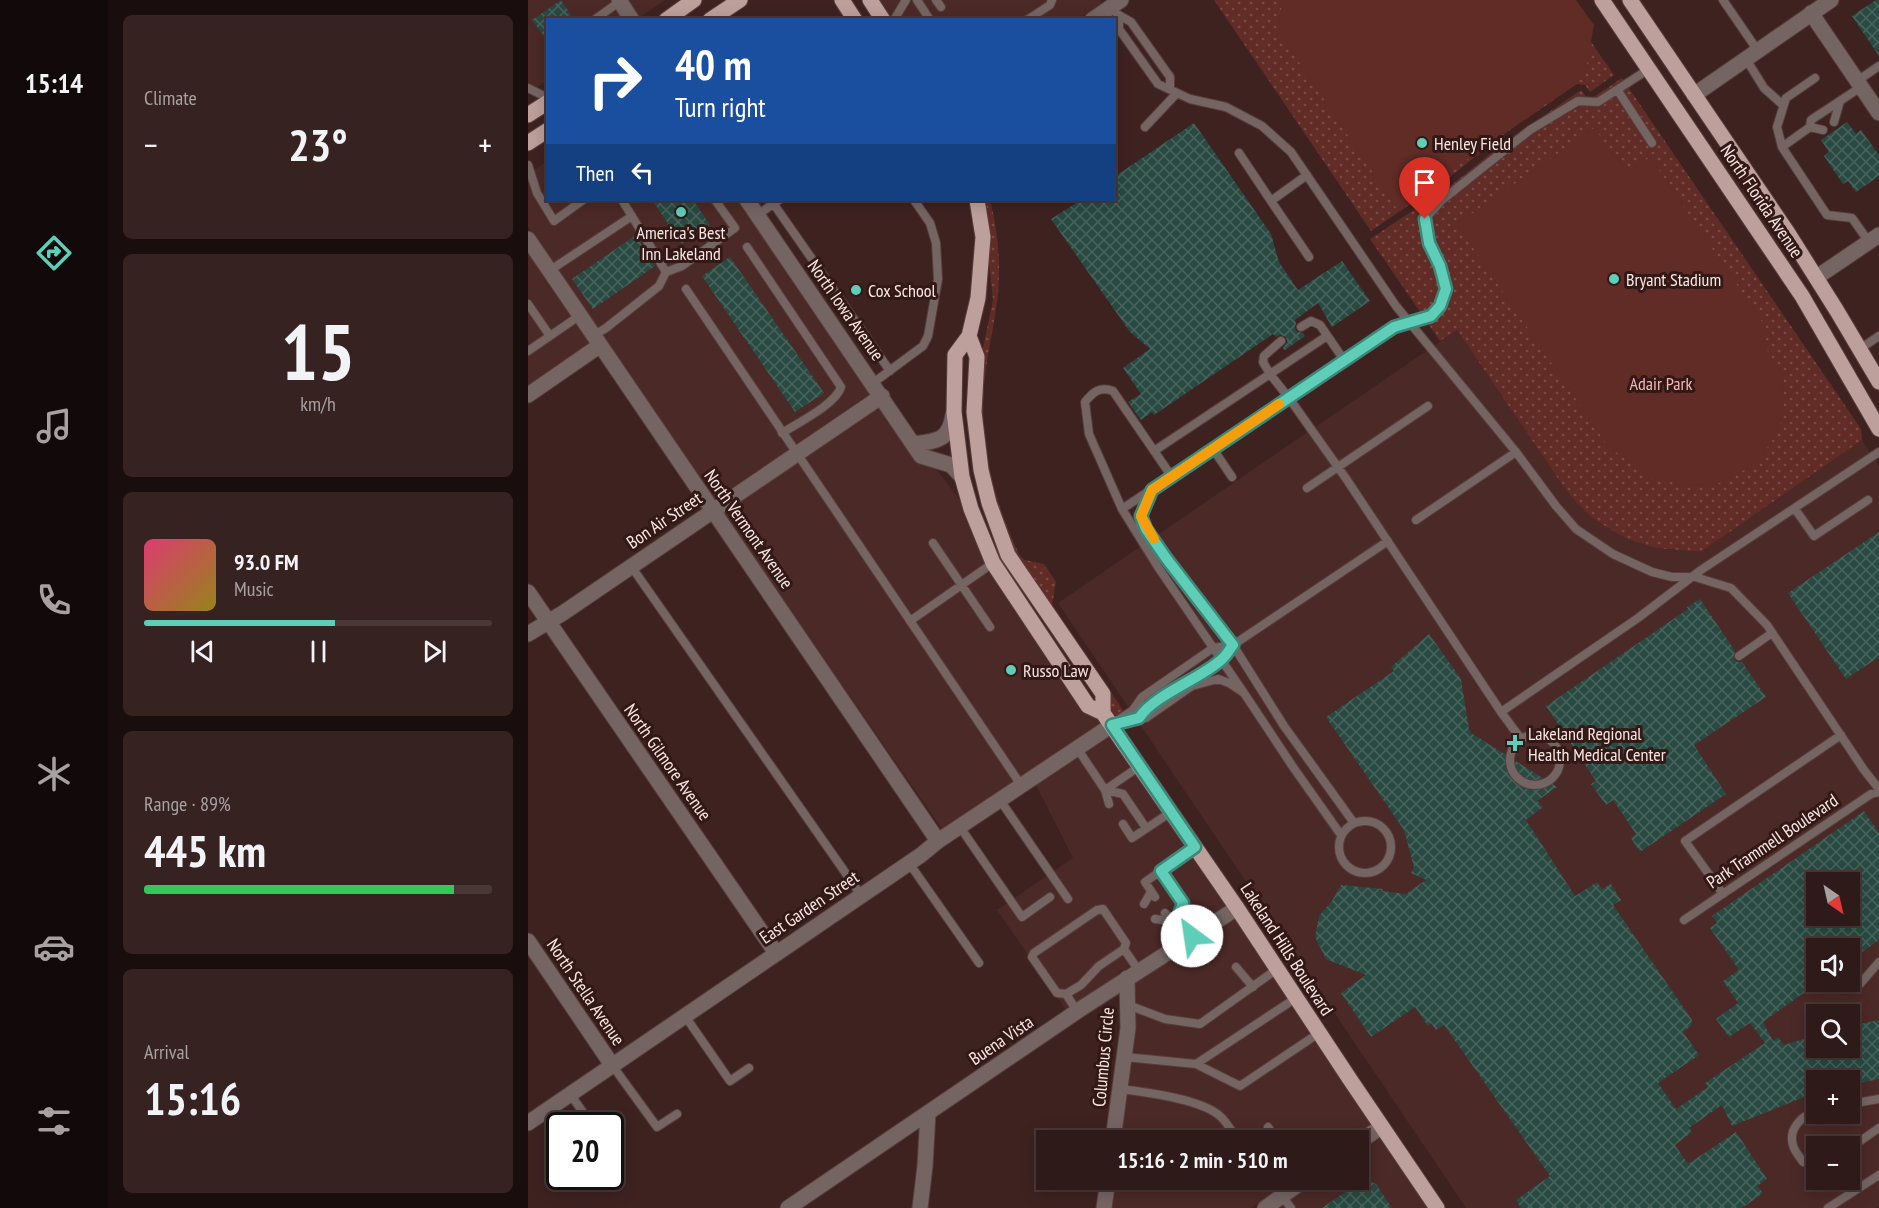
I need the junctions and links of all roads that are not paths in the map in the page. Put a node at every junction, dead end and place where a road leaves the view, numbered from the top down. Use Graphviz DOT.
graph roads {
  1 [pos="694,0"];
  2 [pos="740,0"];
  3 [pos="842,0"];
  4 [pos="870,0"];
  5 [pos="906,0"];
  6 [pos="917,0"];
  7 [pos="1052,0"];
  8 [pos="1602,0"];
  9 [pos="1630,0"];
  10 [pos="1723,0"];
  11 [pos="1831,0"];
  12 [pos="620,1"];
  13 [pos="1115,5"];
  14 [pos="1811,13"];
  15 [pos="597,18"];
  16 [pos="631,18"];
  17 [pos="669,18"];
  18 [pos="713,18"];
  19 [pos="854,18"];
  20 [pos="882,18"];
  21 [pos="895,18"];
  22 [pos="929,18"];
  23 [pos="1030,18"];
  24 [pos="1095,18"];
  25 [pos="1752,55"];
  26 [pos="1879,66"];
  27 [pos="1649,69"];
  28 [pos="1815,78"];
  29 [pos="1859,84"];
  30 [pos="528,88"];
  31 [pos="1174,91"];
  32 [pos="1618,91"];
  33 [pos="1694,95"];
  34 [pos="546,99"];
  35 [pos="1840,101"];
  36 [pos="546,102"];
  37 [pos="1783,105"];
  38 [pos="1879,113"];
  39 [pos="528,116"];
  40 [pos="1834,122"];
  41 [pos="1145,127"];
  42 [pos="1810,127"];
  43 [pos="1823,130"];
  44 [pos="546,131"];
  45 [pos="528,143"];
  46 [pos="1652,143"];
  47 [pos="1782,147"];
  48 [pos="1239,153"];
  49 [pos="528,165"];
  50 [pos="1307,175"];
  51 [pos="582,201"];
  52 [pos="623,201"];
  53 [pos="716,201"];
  54 [pos="748,201"];
  55 [pos="776,201"];
  56 [pos="915,201"];
  57 [pos="977,201"];
  58 [pos="1271,201"];
  59 [pos="757,215"];
  60 [pos="632,216"];
  61 [pos="1874,238"];
  62 [pos="528,239"];
  63 [pos="747,247"];
  64 [pos="1771,249"];
  65 [pos="1309,256"];
  66 [pos="549,271"];
  67 [pos="666,272"];
  68 [pos="1817,277"];
  69 [pos="686,289"];
  70 [pos="528,304"];
  71 [pos="579,316"];
  72 [pos="1410,322"];
  73 [pos="1301,327"];
  74 [pos="550,336"];
  75 [pos="969,336"];
  76 [pos="1327,336"];
  77 [pos="1879,336"];
  78 [pos="596,341"];
  79 [pos="1281,341"];
  80 [pos="1860,349"];
  81 [pos="528,351"];
  82 [pos="1344,360"];
  83 [pos="890,371"];
  84 [pos="1270,374"];
  85 [pos="1879,382"];
  86 [pos="877,390"];
  87 [pos="528,395"];
  88 [pos="1289,398"];
  89 [pos="1428,406"];
  90 [pos="954,412"];
  91 [pos="1879,429"];
  92 [pos="782,433"];
  93 [pos="913,444"];
  94 [pos="1213,449"];
  95 [pos="1154,451"];
  96 [pos="1516,452"];
  97 [pos="1879,452"];
  98 [pos="796,454"];
  99 [pos="1338,468"];
  100 [pos="962,477"];
  101 [pos="1172,477"];
  102 [pos="1232,477"];
  103 [pos="1307,488"];
  104 [pos="1152,490"];
  105 [pos="1868,500"];
  106 [pos="1122,509"];
  107 [pos="1795,509"];
  108 [pos="712,510"];
  109 [pos="1416,520"];
  110 [pos="1388,541"];
  111 [pos="933,543"];
  112 [pos="993,563"];
  113 [pos="631,566"];
  114 [pos="1695,578"];
  115 [pos="961,584"];
  116 [pos="528,592"];
  117 [pos="548,621"];
  118 [pos="910,621"];
  119 [pos="990,627"];
  120 [pos="1773,633"];
  121 [pos="528,634"];
  122 [pos="1233,645"];
  123 [pos="1213,648"];
  124 [pos="1738,656"];
  125 [pos="1221,660"];
  126 [pos="1244,693"];
  127 [pos="1501,712"];
  128 [pos="1139,718"];
  129 [pos="1107,719"];
  130 [pos="1841,735"];
  131 [pos="1521,739"];
  132 [pos="1077,748"];
  133 [pos="1140,766"];
  134 [pos="1022,785"];
  135 [pos="1105,790"];
  136 [pos="1879,790"];
  137 [pos="999,800"];
  138 [pos="1109,804"];
  139 [pos="1171,812"];
  140 [pos="1354,823"];
  141 [pos="1123,824"];
  142 [pos="960,827"];
  143 [pos="1146,828"];
  144 [pos="1341,835"];
  145 [pos="938,841"];
  146 [pos="1195,847"];
  147 [pos="909,863"];
  148 [pos="1161,871"];
  149 [pos="1723,894"];
  150 [pos="861,896"];
  151 [pos="1050,897"];
  152 [pos="1068,898"];
  153 [pos="1144,904"];
  154 [pos="1237,908"];
  155 [pos="1165,913"];
  156 [pos="1155,919"];
  157 [pos="1684,920"];
  158 [pos="1176,922"];
  159 [pos="1192,936"];
  160 [pos="528,940"];
  161 [pos="1124,949"];
  162 [pos="776,953"];
  163 [pos="1879,962"];
  164 [pos="979,963"];
  165 [pos="1236,967"];
  166 [pos="1277,969"];
  167 [pos="1133,975"];
  168 [pos="1860,984"];
  169 [pos="1253,987"];
  170 [pos="1066,994"];
  171 [pos="1296,998"];
  172 [pos="1128,1005"];
  173 [pos="1077,1011"];
  174 [pos="685,1016"];
  175 [pos="1319,1033"];
  176 [pos="1125,1057"];
  177 [pos="1196,1064"];
  178 [pos="612,1065"];
  179 [pos="749,1068"];
  180 [pos="1120,1089"];
  181 [pos="570,1094"];
  182 [pos="1879,1099"];
  183 [pos="1860,1102"];
  184 [pos="583,1112"];
  185 [pos="928,1113"];
  186 [pos="677,1114"];
  187 [pos="1806,1117"];
  188 [pos="530,1118"];
  189 [pos="1268,1127"];
  190 [pos="1381,1127"];
  191 [pos="1879,1128"];
  192 [pos="1114,1130"];
  193 [pos="1230,1130"];
  194 [pos="1270,1130"];
  195 [pos="1369,1135"];
  196 [pos="1860,1141"];
  197 [pos="1806,1162"];
  198 [pos="1879,1175"];
  199 [pos="1106,1190"];
  200 [pos="1287,1198"];
  201 [pos="788,1208"];
  202 [pos="920,1208"];
  203 [pos="1104,1208"];
  204 [pos="1265,1208"];
  205 [pos="1437,1208"];
  206 [pos="1828,1208"];
  1 -- 17 [label="main road"];
  2 -- 18 [label="main road"];
  3 -- 19 [label="main road"];
  4 -- 20 [label="main road"];
  5 -- 21 [label="lane"];
  6 -- 22 [label="lane"];
  7 -- 23 [label="lane"];
  8 -- 27 [label="main road, North Florida Avenue"];
  9 -- 33 [label="main road, North Florida Avenue"];
  10 -- 25 [label="lane"];
  11 -- 14 [label="street"];
  12 -- 15 [label="lane"];
  12 -- 16 [label="street"];
  13 -- 24 [label="street"];
  13 -- 31 [label="lane"];
  13 -- 31 [label="lane"];
  14 -- 25 [label="street"];
  14 -- 29 [label="street"];
  25 -- 33 [label="street"];
  25 -- 37 [label="lane"];
  26 -- 29 [label="lane"];
  27 -- 32 [label="lane"];
  27 -- 64 [label="main road, North Florida Avenue"];
  28 -- 37 [label="lane"];
  29 -- 35 [label="lane"];
  29 -- 38 [label="street"];
  30 -- 34 [label="lane"];
  31 -- 41 [label="lane"];
  31 -- 50 [label="lane"];
  32 -- 46 [label="lane"];
  32 -- 72 [label="lane"];
  33 -- 68 [label="main road, North Florida Avenue"];
  35 -- 40 [label="lane"];
  35 -- 42 [label="lane"];
  36 -- 39 [label="main road"];
  37 -- 47 [label="lane"];
  42 -- 43 [label="lane"];
  42 -- 47 [label="lane"];
  44 -- 45 [label="main road"];
  47 -- 61 [label="lane"];
  48 -- 58 [label="lane"];
  49 -- 51 [label="lane"];
  50 -- 58 [label="lane"];
  50 -- 72 [label="lane"];
  52 -- 60 [label="lane"];
  53 -- 67 [label="lane"];
  54 -- 59 [label="street, North Iowa Avenue"];
  55 -- 59 [label="lane"];
  55 -- 83 [label="lane"];
  56 -- 83 [label="lane"];
  57 -- 75 [label="main road, Lakeland Hills Boulevard"];
  58 -- 65 [label="lane"];
  59 -- 86 [label="street, North Iowa Avenue"];
  60 -- 66 [label="lane"];
  60 -- 67 [label="lane"];
  61 -- 68 [label="street"];
  62 -- 66 [label="street, North Vermont Avenue"];
  63 -- 92 [label="lane"];
  64 -- 68 [label="main road"];
  64 -- 91 [label="main road, North Florida Avenue"];
  66 -- 71 [label="street, North Vermont Avenue"];
  67 -- 78 [label="lane"];
  68 -- 80 [label="main road, North Florida Avenue"];
  69 -- 92 [label="lane"];
  70 -- 74 [label="lane"];
  71 -- 74 [label="lane"];
  71 -- 78 [label="street, North Vermont Avenue"];
  72 -- 82 [label="lane"];
  72 -- 96 [label="lane"];
  73 -- 76 [label="lane"];
  74 -- 81 [label="lane"];
  75 -- 90 [label="main road, Lakeland Hills Boulevard"];
  75 -- 129 [label="main road, Lakeland Hills Boulevard"];
  76 -- 82 [label="lane"];
  76 -- 84 [label="lane"];
  77 -- 80 [label="lane"];
  78 -- 87 [label="street"];
  78 -- 108 [label="street, North Vermont Avenue"];
  79 -- 84 [label="lane"];
  80 -- 85 [label="main road, North Florida Avenue"];
  82 -- 88 [label="lane"];
  83 -- 86 [label="lane"];
  84 -- 88 [label="lane"];
  84 -- 95 [label="lane"];
  86 -- 93 [label="street, North Iowa Avenue"];
  86 -- 98 [label="street, Bon Air Street"];
  88 -- 94 [label="lane"];
  88 -- 99 [label="lane"];
  89 -- 99 [label="lane"];
  90 -- 93 [label="street"];
  90 -- 100 [label="main road, Lakeland Hills Boulevard"];
  92 -- 98 [label="lane"];
  93 -- 100 [label="street, North Iowa Avenue"];
  94 -- 101 [label="lane"];
  94 -- 102 [label="lane"];
  95 -- 101 [label="lane"];
  95 -- 106 [label="lane"];
  96 -- 109 [label="lane"];
  96 -- 114 [label="lane"];
  97 -- 107 [label="lane"];
  98 -- 108 [label="street, Bon Air Street"];
  98 -- 118 [label="lane"];
  99 -- 103 [label="lane"];
  99 -- 110 [label="lane"];
  100 -- 112 [label="main road, Lakeland Hills Boulevard"];
  101 -- 104 [label="lane"];
  104 -- 106 [label="lane"];
  104 -- 122 [label="lane"];
  105 -- 107 [label="lane"];
  106 -- 123 [label="lane"];
  107 -- 114 [label="lane"];
  108 -- 113 [label="street, Bon Air Street"];
  108 -- 145 [label="street, North Vermont Avenue"];
  110 -- 122 [label="lane"];
  110 -- 127 [label="lane"];
  111 -- 115 [label="lane"];
  112 -- 115 [label="lane"];
  112 -- 129 [label="main road, Lakeland Hills Boulevard"];
  113 -- 117 [label="street, Bon Air Street"];
  113 -- 150 [label="lane"];
  114 -- 120 [label="lane"];
  114 -- 127 [label="lane"];
  115 -- 118 [label="lane"];
  115 -- 119 [label="lane"];
  116 -- 117 [label="street, North Gilmore Avenue"];
  117 -- 121 [label="street, Bon Air Street"];
  117 -- 162 [label="street, North Gilmore Avenue"];
  118 -- 134 [label="lane"];
  120 -- 124 [label="lane"];
  120 -- 130 [label="lane"];
  122 -- 123 [label="lane"];
  122 -- 125 [label="lane"];
  122 -- 140 [label="lane"];
  123 -- 125 [label="lane"];
  123 -- 129 [label="lane"];
  125 -- 126 [label="lane"];
  125 -- 128 [label="lane"];
  126 -- 128 [label="lane"];
  126 -- 144 [label="lane"];
  127 -- 131 [label="lane"];
  128 -- 129 [label="lane"];
  129 -- 132 [label="street, East Garden Street"];
  129 -- 133 [label="main road, Lakeland Hills Boulevard"];
  130 -- 136 [label="lane"];
  130 -- 149 [label="lane"];
  131 -- 131 [label="lane"];
  132 -- 134 [label="street, East Garden Street"];
  132 -- 135 [label="lane"];
  133 -- 135 [label="lane"];
  133 -- 139 [label="main road, Lakeland Hills Boulevard"];
  134 -- 137 [label="street, East Garden Street"];
  135 -- 138 [label="lane"];
  135 -- 143 [label="lane"];
  136 -- 149 [label="lane, Park Trammell Boulevard"];
  137 -- 142 [label="street, East Garden Street"];
  137 -- 152 [label="lane"];
  139 -- 143 [label="lane"];
  139 -- 146 [label="main road, Lakeland Hills Boulevard"];
  140 -- 144 [label="lane"];
  140 -- 144 [label="lane"];
  141 -- 143 [label="lane"];
  142 -- 145 [label="street, East Garden Street"];
  142 -- 151 [label="lane"];
  145 -- 147 [label="street, East Garden Street"];
  146 -- 148 [label="lane"];
  146 -- 154 [label="main road, Lakeland Hills Boulevard"];
  147 -- 150 [label="street, East Garden Street"];
  147 -- 164 [label="lane"];
  148 -- 153 [label="lane"];
  148 -- 158 [label="lane"];
  149 -- 157 [label="lane, Park Trammell Boulevard"];
  150 -- 162 [label="street, East Garden Street"];
  154 -- 159 [label="street, Buena Vista"];
  154 -- 166 [label="main road, Lakeland Hills Boulevard"];
  155 -- 158 [label="lane"];
  156 -- 158 [label="lane"];
  158 -- 159 [label="lane"];
  159 -- 167 [label="street, Buena Vista"];
  160 -- 178 [label="street, North Stella Avenue"];
  161 -- 167 [label="lane"];
  161 -- 170 [label="lane"];
  161 -- 170 [label="lane"];
  162 -- 174 [label="street, East Garden Street"];
  163 -- 168 [label="lane"];
  165 -- 169 [label="lane"];
  166 -- 169 [label="lane"];
  166 -- 171 [label="main road, Lakeland Hills Boulevard"];
  167 -- 172 [label="street, Columbus Circle"];
  167 -- 173 [label="street, Buena Vista"];
  169 -- 172 [label="lane"];
  170 -- 173 [label="lane"];
  171 -- 175 [label="main road, Lakeland Hills Boulevard"];
  171 -- 177 [label="lane"];
  172 -- 176 [label="street, Columbus Circle"];
  173 -- 185 [label="street, Buena Vista"];
  174 -- 178 [label="street, East Garden Street"];
  174 -- 179 [label="lane"];
  175 -- 177 [label="lane"];
  175 -- 190 [label="main road, Lakeland Hills Boulevard"];
  176 -- 177 [label="lane"];
  176 -- 180 [label="street, Columbus Circle"];
  178 -- 181 [label="street, East Garden Street"];
  178 -- 186 [label="lane"];
  180 -- 192 [label="street, Columbus Circle"];
  180 -- 193 [label="lane"];
  181 -- 184 [label="lane"];
  181 -- 188 [label="street, East Garden Street"];
  182 -- 183 [label="lane"];
  185 -- 201 [label="street, Buena Vista"];
  185 -- 202 [label="street"];
  187 -- 197 [label="lane"];
  189 -- 194 [label="lane"];
  190 -- 195 [label="street"];
  190 -- 205 [label="main road, Lakeland Hills Boulevard"];
  191 -- 196 [label="lane"];
  198 -- 206 [label="lane"];
  199 -- 203 [label="street"];
  200 -- 204 [label="street"];
}
